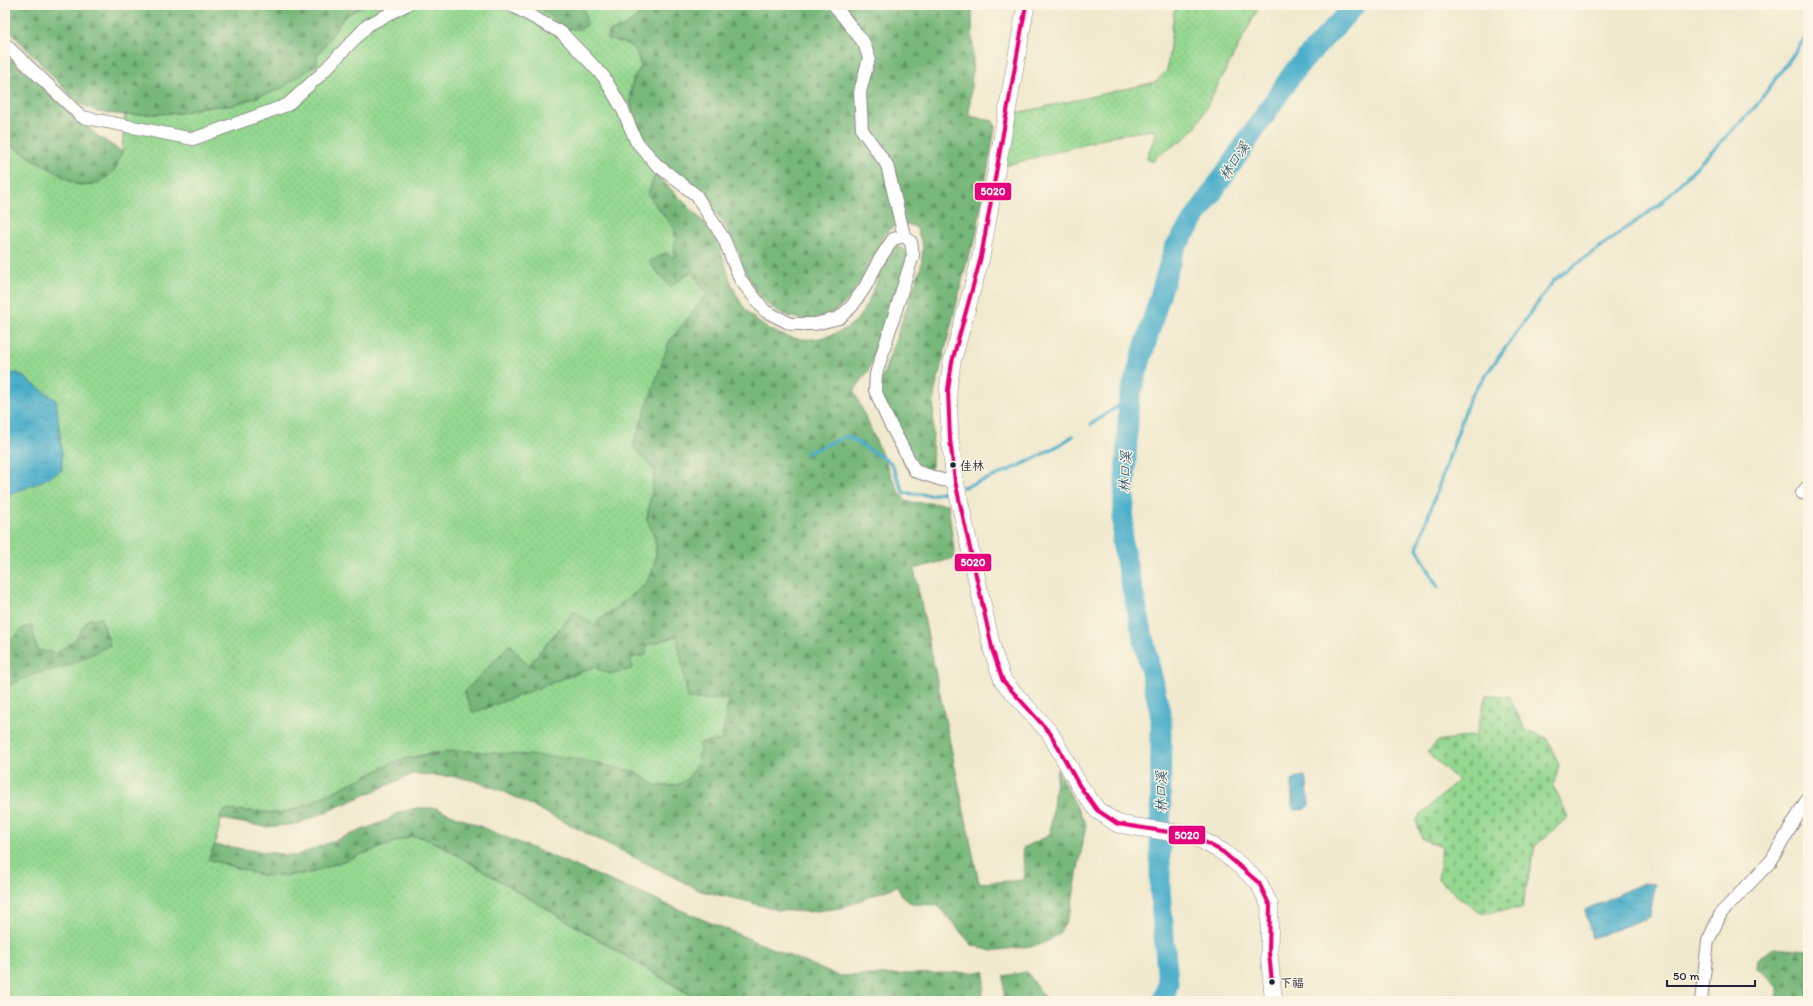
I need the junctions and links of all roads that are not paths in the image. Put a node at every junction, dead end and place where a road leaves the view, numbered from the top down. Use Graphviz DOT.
graph roads {
  1 [pos="406,5"];
  2 [pos="511,5"];
  3 [pos="834,5"];
  4 [pos="1026,5"];
  5 [pos="5,44"];
  6 [pos="904,236"];
  7 [pos="955,481"];
  8 [pos="1808,798"];
  9 [pos="1275,1001"];
  10 [pos="1701,1001"];
  1 -- 5 [label="street"];
  2 -- 6 [label="street"];
  3 -- 6 [label="street"];
  4 -- 7 [label="main road"];
  6 -- 7 [label="street"];
  7 -- 9 [label="main road"];
  8 -- 10 [label="street"];
}
